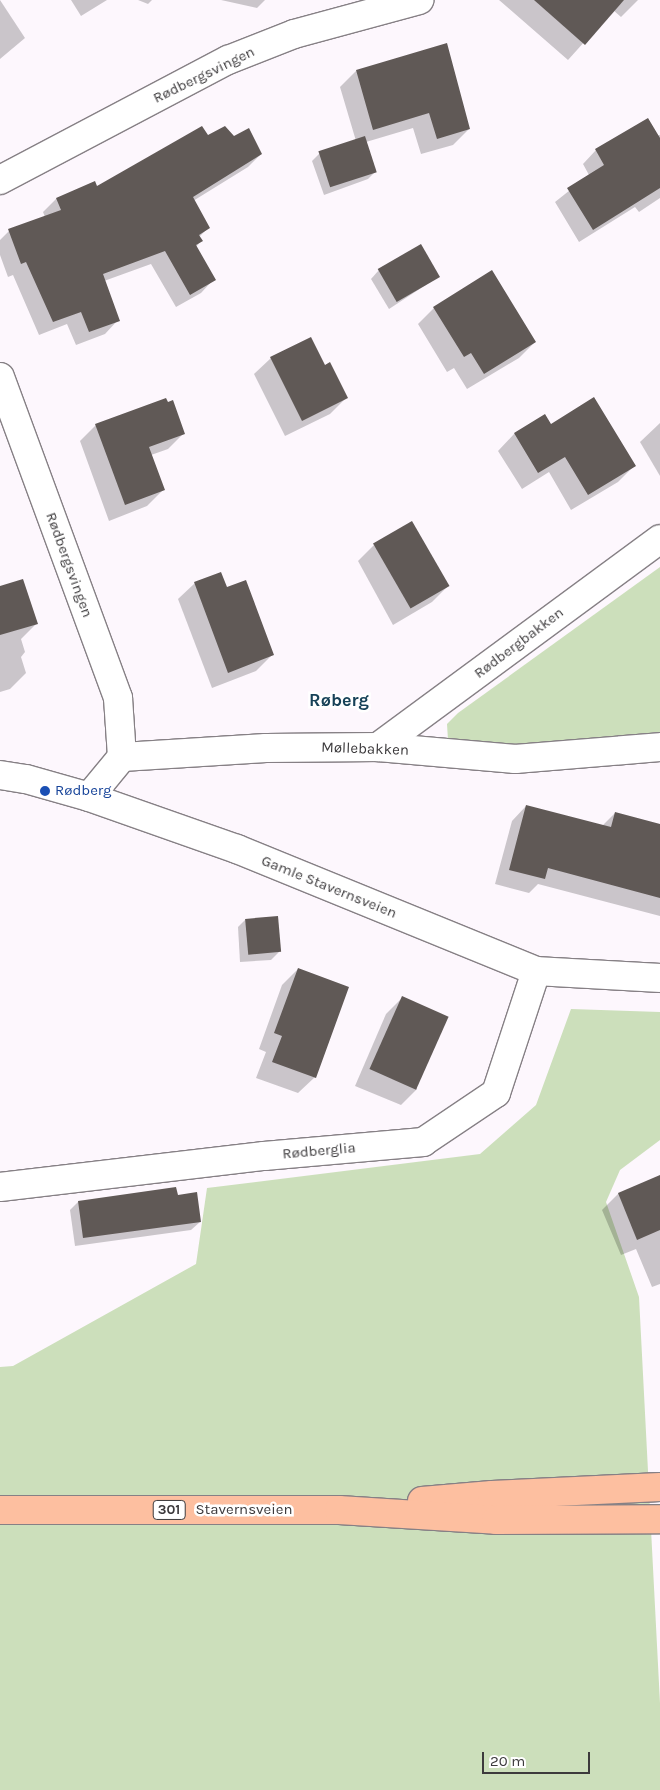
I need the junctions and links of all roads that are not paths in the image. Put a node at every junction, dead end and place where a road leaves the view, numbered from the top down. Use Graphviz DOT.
graph roads {
  1 [pos="419,0"];
  2 [pos="0,180"];
  3 [pos="0,377"];
  4 [pos="660,540"];
  5 [pos="378,747"];
  6 [pos="660,747"];
  7 [pos="122,757"];
  8 [pos="0,776"];
  9 [pos="89,797"];
  10 [pos="536,971"];
  11 [pos="660,978"];
  12 [pos="0,1187"];
  13 [pos="659,1494"];
  14 [pos="0,1510"];
  15 [pos="339,1510"];
  16 [pos="660,1519"];
  1 -- 2 [label="street, Rødbergsvingen"];
  3 -- 7 [label="street, Rødbergsvingen"];
  4 -- 5 [label="street, Rødbergbakken"];
  5 -- 6 [label="street, Møllebakken"];
  5 -- 7 [label="street, Møllebakken"];
  7 -- 9 [label="street"];
  8 -- 9 [label="street, Gamle Stavernsveien"];
  9 -- 10 [label="street, Gamle Stavernsveien"];
  10 -- 11 [label="street, Gamle Stavernsveien"];
  10 -- 12 [label="street, Rødberglia"];
  13 -- 15 [label="main road, Stavernsveien / 301"];
  14 -- 15 [label="main road, Stavernsveien / 301"];
  15 -- 16 [label="main road, Stavernsveien / 301"];
}
